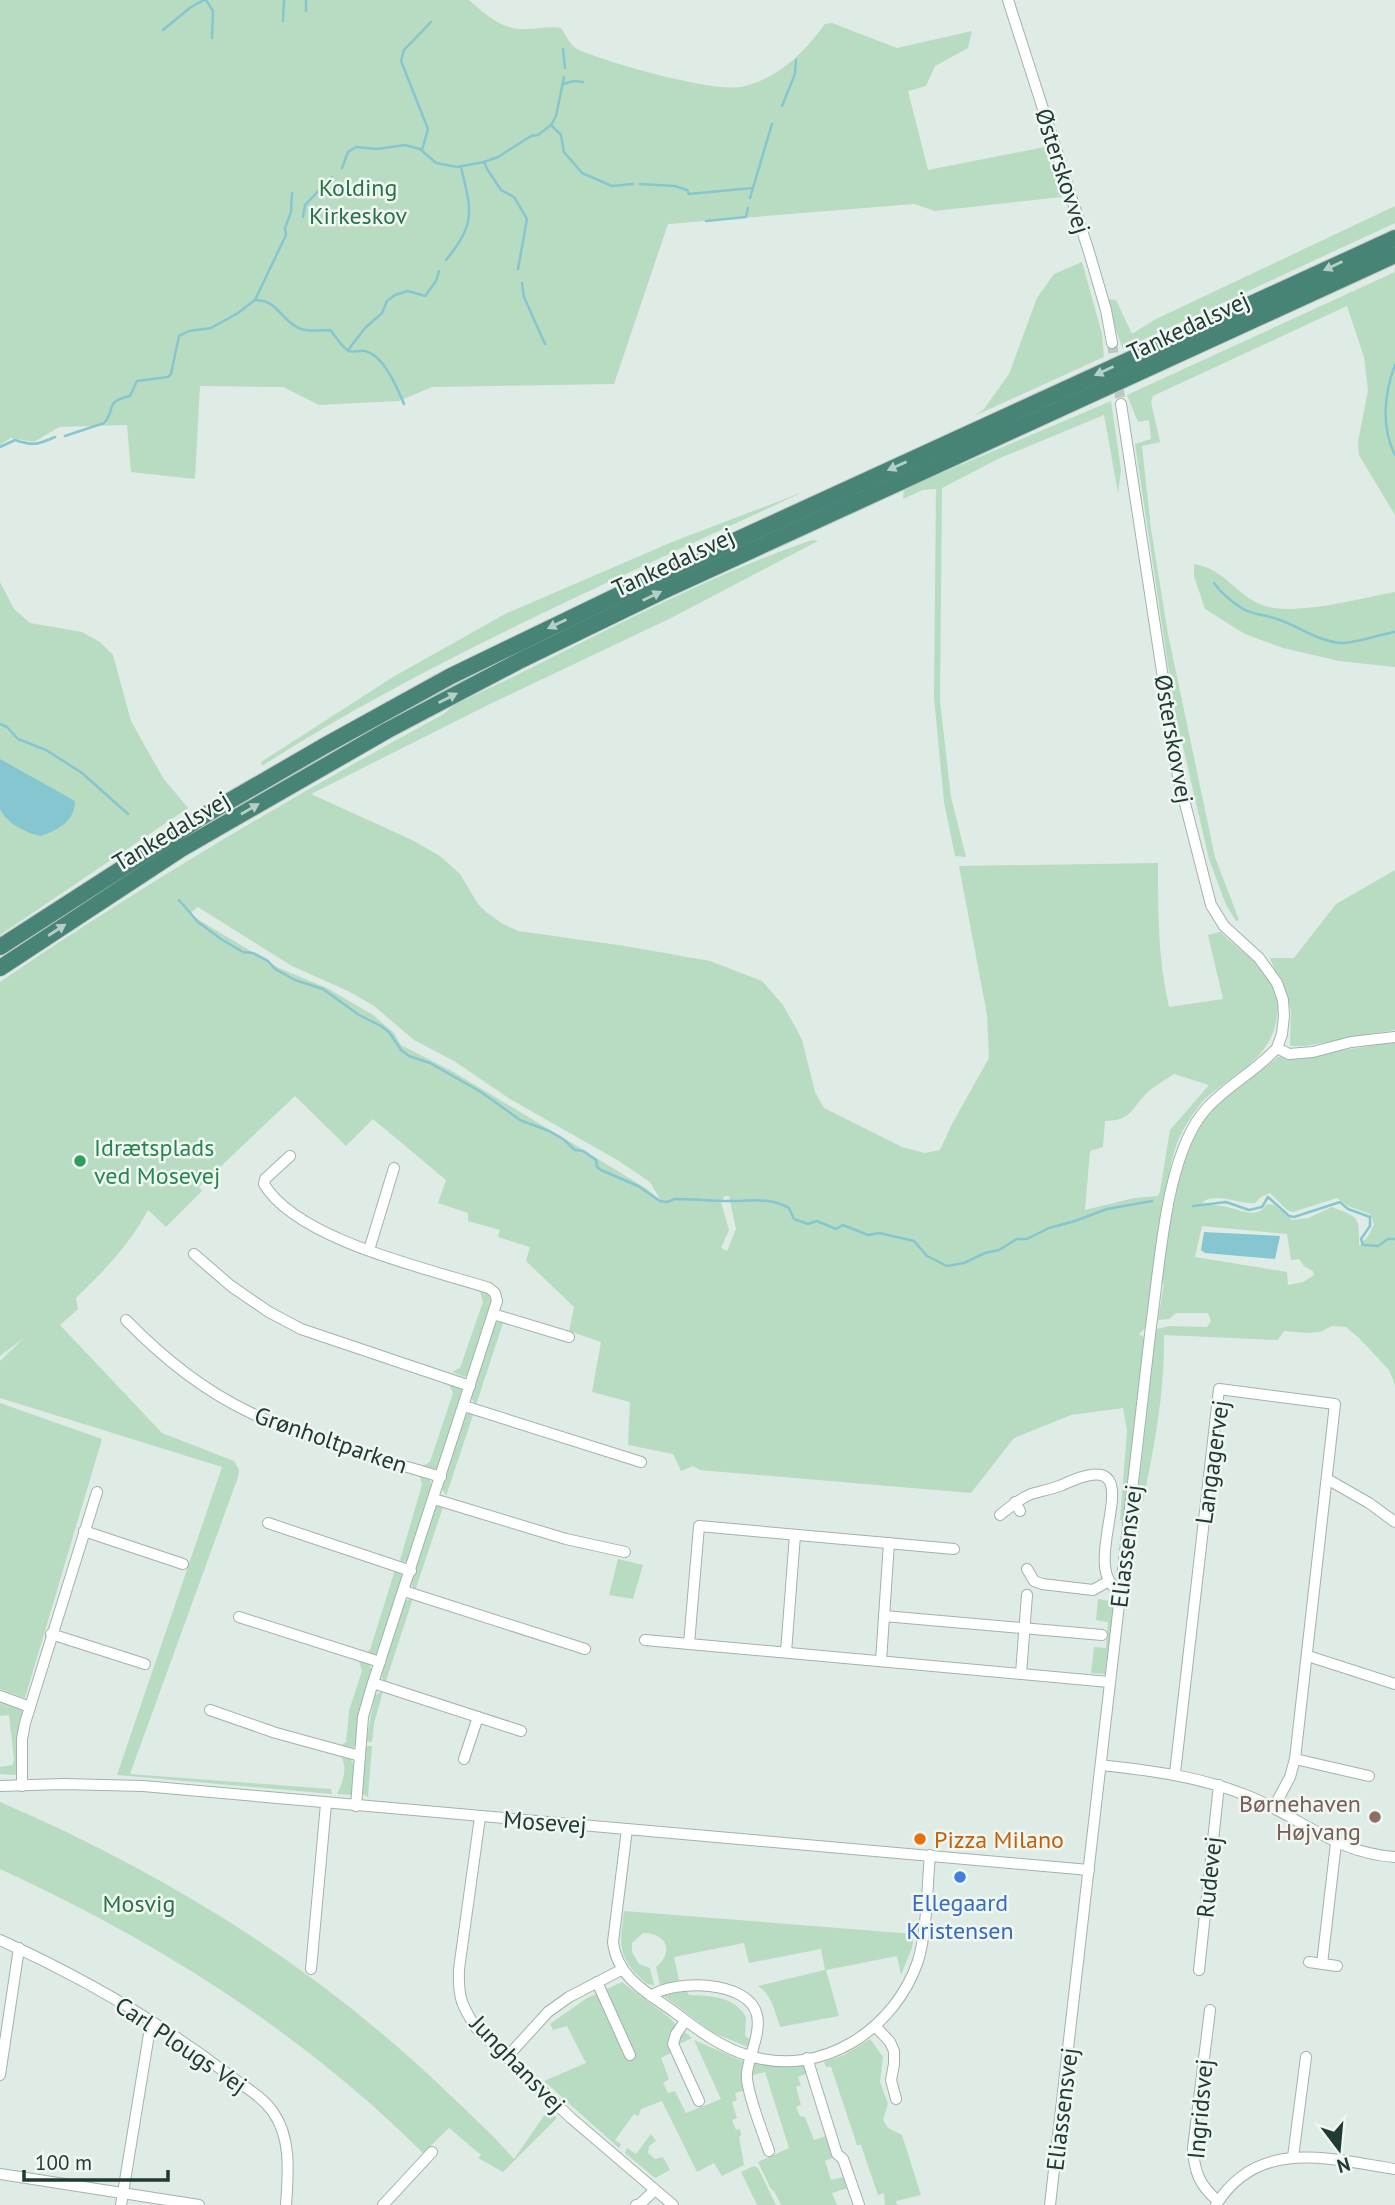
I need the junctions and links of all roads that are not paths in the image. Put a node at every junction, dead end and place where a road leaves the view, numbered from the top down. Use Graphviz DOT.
graph roads {
  1 [pos="1008,0"];
  2 [pos="1395,238"];
  3 [pos="1395,255"];
  4 [pos="1112,343"];
  5 [pos="1121,404"];
  6 [pos="0,947"];
  7 [pos="0,968"];
  8 [pos="1395,1037"];
  9 [pos="1277,1048"];
  10 [pos="290,1156"];
  11 [pos="394,1168"];
  12 [pos="369,1250"];
  13 [pos="194,1254"];
  14 [pos="493,1314"];
  15 [pos="126,1320"];
  16 [pos="569,1337"];
  17 [pos="470,1386"];
  18 [pos="464,1406"];
  19 [pos="641,1462"];
  20 [pos="441,1477"];
  21 [pos="1326,1479"];
  22 [pos="97,1492"];
  23 [pos="434,1499"];
  24 [pos="1000,1515"];
  25 [pos="1395,1522"];
  26 [pos="268,1523"];
  27 [pos="84,1531"];
  28 [pos="794,1535"];
  29 [pos="889,1543"];
  30 [pos="954,1549"];
  31 [pos="625,1552"];
  32 [pos="183,1564"];
  33 [pos="1027,1569"];
  34 [pos="411,1571"];
  35 [pos="1109,1581"];
  36 [pos="404,1591"];
  37 [pos="1121,1592"];
  38 [pos="1027,1595"];
  39 [pos="239,1616"];
  40 [pos="884,1616"];
  41 [pos="1024,1628"];
  42 [pos="51,1634"];
  43 [pos="1102,1635"];
  44 [pos="645,1640"];
  45 [pos="689,1644"];
  46 [pos="584,1650"];
  47 [pos="786,1653"];
  48 [pos="1308,1656"];
  49 [pos="881,1661"];
  50 [pos="380,1662"];
  51 [pos="145,1664"];
  52 [pos="1020,1674"];
  53 [pos="1109,1682"];
  54 [pos="373,1683"];
  55 [pos="1395,1684"];
  56 [pos="0,1696"];
  57 [pos="30,1707"];
  58 [pos="210,1710"];
  59 [pos="478,1717"];
  60 [pos="521,1731"];
  61 [pos="360,1756"];
  62 [pos="464,1759"];
  63 [pos="1295,1759"];
  64 [pos="1101,1765"];
  65 [pos="1175,1773"];
  66 [pos="1369,1776"];
  67 [pos="1219,1785"];
  68 [pos="0,1786"];
  69 [pos="22,1786"];
  70 [pos="326,1804"];
  71 [pos="356,1806"];
  72 [pos="1274,1807"];
  73 [pos="480,1817"];
  74 [pos="627,1829"];
  75 [pos="1336,1843"];
  76 [pos="930,1855"];
  77 [pos="1395,1857"];
  78 [pos="1089,1870"];
  79 [pos="0,1940"];
  80 [pos="19,1948"];
  81 [pos="1309,1962"];
  82 [pos="1322,1964"];
  83 [pos="1337,1966"];
  84 [pos="311,1969"];
  85 [pos="621,1970"];
  86 [pos="1199,1970"];
  87 [pos="597,1982"];
  88 [pos="651,1996"];
  89 [pos="1210,2010"];
  90 [pos="685,2021"];
  91 [pos="151,2022"];
  92 [pos="876,2027"];
  93 [pos="630,2055"];
  94 [pos="507,2057"];
  95 [pos="751,2057"];
  96 [pos="1306,2057"];
  97 [pos="807,2058"];
  98 [pos="0,2075"];
  99 [pos="896,2099"];
  100 [pos="699,2101"];
  101 [pos="769,2151"];
  102 [pos="432,2152"];
  103 [pos="1293,2157"];
  104 [pos="1395,2169"];
  105 [pos="0,2174"];
  106 [pos="655,2190"];
  107 [pos="122,2193"];
  108 [pos="1217,2203"];
  109 [pos="121,2205"];
  110 [pos="199,2205"];
  111 [pos="286,2205"];
  112 [pos="383,2205"];
  113 [pos="636,2205"];
  114 [pos="673,2205"];
  115 [pos="859,2205"];
  116 [pos="1050,2205"];
  1 -- 4 [label="street, Østerskovvej"];
  2 -- 6 [label="highway, Tankedalsvej, one-way"];
  7 -- 3 [label="highway, Tankedalsvej, one-way"];
  5 -- 9 [label="street, Østerskovvej"];
  8 -- 9 [label="street"];
  9 -- 37 [label="street, Eliassensvej"];
  10 -- 12 [label="street"];
  11 -- 12 [label="street"];
  12 -- 14 [label="street"];
  13 -- 17 [label="street"];
  14 -- 16 [label="street"];
  14 -- 17 [label="street, Grønholtparken"];
  15 -- 20 [label="street, Grønholtparken"];
  17 -- 18 [label="street, Grønholtparken"];
  18 -- 19 [label="street"];
  18 -- 20 [label="street, Grønholtparken"];
  20 -- 23 [label="street, Grønholtparken"];
  21 -- 25 [label="street"];
  21 -- 48 [label="street, Langagervej"];
  21 -- 65 [label="street, Langagervej"];
  22 -- 27 [label="street"];
  23 -- 31 [label="street"];
  23 -- 34 [label="street, Grønholtparken"];
  24 -- 35 [label="street"];
  26 -- 34 [label="street"];
  27 -- 32 [label="street"];
  27 -- 42 [label="street"];
  28 -- 29 [label="street"];
  28 -- 45 [label="street"];
  28 -- 47 [label="street"];
  29 -- 30 [label="street"];
  29 -- 40 [label="street"];
  33 -- 35 [label="street"];
  34 -- 36 [label="street, Grønholtparken"];
  35 -- 37 [label="street"];
  36 -- 46 [label="street"];
  36 -- 50 [label="street, Grønholtparken"];
  37 -- 53 [label="street, Eliassensvej"];
  38 -- 41 [label="street"];
  39 -- 50 [label="street"];
  40 -- 41 [label="street"];
  40 -- 49 [label="street"];
  41 -- 43 [label="street"];
  41 -- 52 [label="street"];
  42 -- 51 [label="street"];
  42 -- 57 [label="street"];
  44 -- 45 [label="street"];
  45 -- 47 [label="street"];
  47 -- 49 [label="street"];
  48 -- 55 [label="street"];
  48 -- 63 [label="street, Langagervej"];
  49 -- 52 [label="street"];
  50 -- 54 [label="street, Grønholtparken"];
  52 -- 53 [label="street"];
  53 -- 64 [label="street, Eliassensvej"];
  54 -- 59 [label="street"];
  54 -- 61 [label="street, Grønholtparken"];
  56 -- 57 [label="street"];
  57 -- 69 [label="street"];
  58 -- 61 [label="street"];
  59 -- 60 [label="street"];
  59 -- 62 [label="street"];
  61 -- 71 [label="street, Grønholtparken"];
  63 -- 66 [label="street"];
  63 -- 72 [label="street, Langagervej"];
  64 -- 65 [label="street"];
  64 -- 78 [label="street, Eliassensvej"];
  65 -- 67 [label="street"];
  67 -- 72 [label="street"];
  67 -- 86 [label="street, Rudevej"];
  68 -- 69 [label="street, Mosevej"];
  69 -- 70 [label="street, Mosevej"];
  70 -- 71 [label="street, Mosevej"];
  70 -- 84 [label="street"];
  71 -- 73 [label="street, Mosevej"];
  72 -- 75 [label="street"];
  73 -- 74 [label="street, Mosevej"];
  73 -- 94 [label="street, Junghansvej"];
  74 -- 76 [label="street, Mosevej"];
  74 -- 85 [label="street"];
  75 -- 77 [label="street"];
  75 -- 82 [label="street"];
  76 -- 78 [label="street, Mosevej"];
  76 -- 92 [label="street"];
  78 -- 116 [label="street, Eliassensvej"];
  79 -- 80 [label="street, Carl Plougs Vej"];
  80 -- 91 [label="street, Carl Plougs Vej"];
  80 -- 98 [label="street"];
  81 -- 82 [label="street"];
  82 -- 83 [label="street"];
  85 -- 87 [label="street"];
  85 -- 88 [label="street"];
  87 -- 93 [label="street"];
  87 -- 94 [label="street"];
  88 -- 90 [label="street"];
  88 -- 95 [label="street"];
  89 -- 108 [label="street, Ingridsvej"];
  90 -- 95 [label="street"];
  90 -- 100 [label="street"];
  91 -- 107 [label="street"];
  91 -- 111 [label="street, Carl Plougs Vej"];
  92 -- 97 [label="street"];
  92 -- 99 [label="street"];
  94 -- 106 [label="street, Junghansvej"];
  95 -- 97 [label="street"];
  95 -- 101 [label="street"];
  96 -- 103 [label="street"];
  97 -- 115 [label="street"];
  102 -- 112 [label="street"];
  103 -- 104 [label="street, Ingridsvej"];
  103 -- 108 [label="street, Ingridsvej"];
  105 -- 107 [label="street"];
  106 -- 113 [label="street"];
  106 -- 114 [label="street, Junghansvej"];
  107 -- 109 [label="street"];
  107 -- 110 [label="street"];
}
